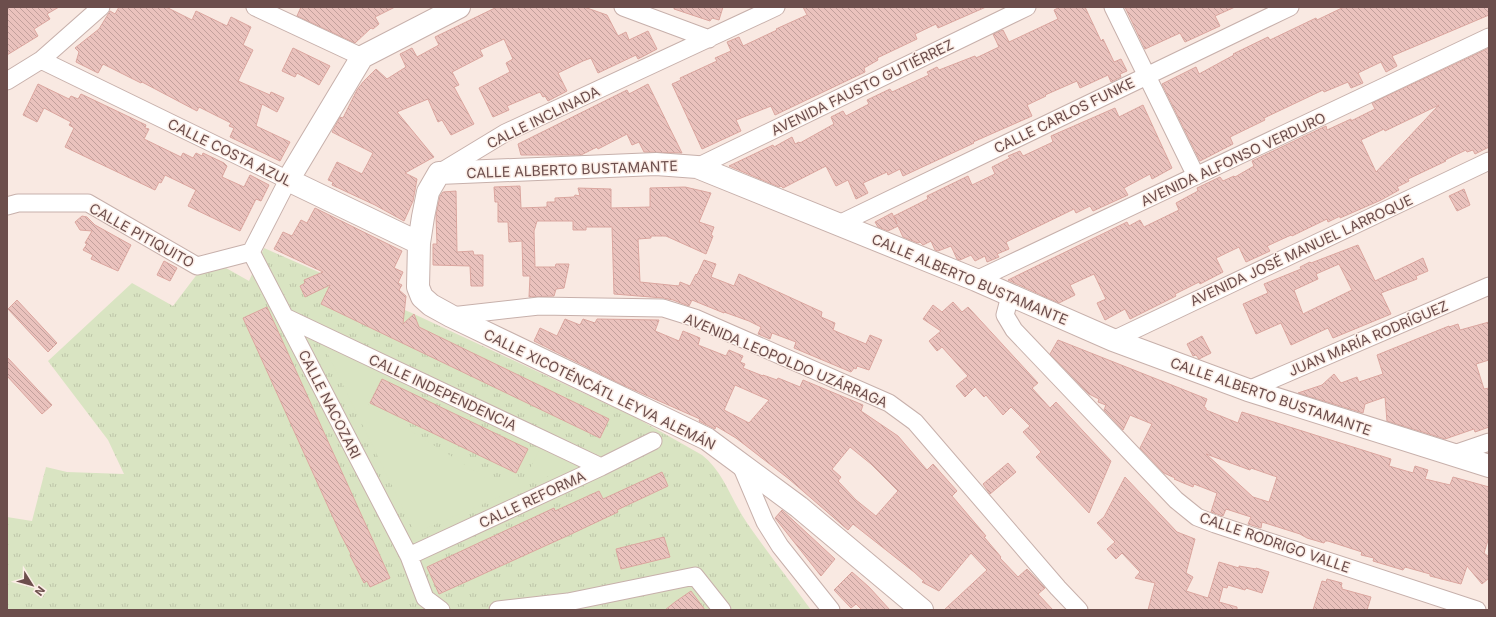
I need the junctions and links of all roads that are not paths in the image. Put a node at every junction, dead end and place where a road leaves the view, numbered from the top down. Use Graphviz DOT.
graph roads {
  1 [pos="101,7"];
  2 [pos="255,7"];
  3 [pos="459,7"];
  4 [pos="623,7"];
  5 [pos="776,7"];
  6 [pos="1027,7"];
  7 [pos="1113,7"];
  8 [pos="1290,7"];
  9 [pos="1489,37"];
  10 [pos="709,38"];
  11 [pos="362,57"];
  12 [pos="41,60"];
  13 [pos="1146,75"];
  14 [pos="7,81"];
  15 [pos="1489,161"];
  16 [pos="697,167"];
  17 [pos="439,173"];
  18 [pos="1196,176"];
  19 [pos="288,180"];
  20 [pos="7,206"];
  21 [pos="839,224"];
  22 [pos="419,243"];
  23 [pos="251,252"];
  24 [pos="976,280"];
  25 [pos="1489,286"];
  26 [pos="1010,296"];
  27 [pos="431,305"];
  28 [pos="451,316"];
  29 [pos="285,317"];
  30 [pos="1113,340"];
  31 [pos="1248,390"];
  32 [pos="653,441"];
  33 [pos="1489,442"];
  34 [pos="1451,455"];
  35 [pos="740,463"];
  36 [pos="1489,466"];
  37 [pos="601,467"];
  38 [pos="409,556"];
  39 [pos="441,610"];
  40 [pos="498,610"];
  41 [pos="722,610"];
  42 [pos="831,610"];
  43 [pos="922,610"];
  44 [pos="1079,610"];
  45 [pos="1478,610"];
  1 -- 12 [label="street"];
  2 -- 11 [label="street"];
  3 -- 11 [label="street"];
  4 -- 10 [label="street"];
  5 -- 10 [label="street, CALLE INCLINADA"];
  6 -- 16 [label="street, AVENIDA FAUSTO GUTIÉRREZ"];
  7 -- 13 [label="street"];
  8 -- 13 [label="street, CALLE CARLOS FUNKE"];
  9 -- 18 [label="street, AVENIDA ALFONSO VERDURO"];
  10 -- 17 [label="street, CALLE INCLINADA"];
  11 -- 19 [label="street"];
  12 -- 14 [label="street"];
  12 -- 19 [label="street, CALLE COSTA AZUL"];
  13 -- 18 [label="street"];
  13 -- 21 [label="street, CALLE CARLOS FUNKE"];
  15 -- 30 [label="street, AVENIDA JOSÉ MANUEL LARROQUE"];
  16 -- 17 [label="street, CALLE ALBERTO BUSTAMANTE"];
  16 -- 21 [label="street, CALLE ALBERTO BUSTAMANTE"];
  17 -- 22 [label="street, CALLE INCLINADA"];
  18 -- 24 [label="street, AVENIDA ALFONSO VERDURO"];
  19 -- 22 [label="street, CALLE COSTA AZUL"];
  19 -- 23 [label="street"];
  20 -- 23 [label="street, CALLE PITIQUITO"];
  21 -- 24 [label="street, CALLE ALBERTO BUSTAMANTE"];
  22 -- 27 [label="street, CALLE INCLINADA"];
  23 -- 29 [label="street, CALLE NACOZARI"];
  24 -- 26 [label="street, CALLE ALBERTO BUSTAMANTE"];
  25 -- 31 [label="street, JUAN MARÍA RODRÍGUEZ"];
  26 -- 30 [label="street, CALLE ALBERTO BUSTAMANTE"];
  26 -- 45 [label="street, CALLE RODRIGO VALLE"];
  27 -- 28 [label="street, CALLE XICOTÉNCÁTL LEYVA ALEMÁN"];
  28 -- 35 [label="street, CALLE XICOTÉNCÁTL LEYVA ALEMÁN"];
  28 -- 44 [label="street, AVENIDA LEOPOLDO UZÁRRAGA"];
  29 -- 37 [label="street, CALLE INDEPENDENCIA"];
  29 -- 38 [label="street, CALLE NACOZARI"];
  30 -- 31 [label="street, CALLE ALBERTO BUSTAMANTE"];
  31 -- 34 [label="street, CALLE ALBERTO BUSTAMANTE"];
  32 -- 37 [label="street, CALLE REFORMA"];
  33 -- 34 [label="street"];
  34 -- 36 [label="street, CALLE ALBERTO BUSTAMANTE"];
  35 -- 42 [label="street"];
  35 -- 43 [label="street, CALLE XICOTÉNCÁTL LEYVA ALEMÁN"];
  37 -- 38 [label="street, CALLE REFORMA"];
  38 -- 39 [label="street, CALLE NACOZARI"];
  40 -- 41 [label="street"];
}
